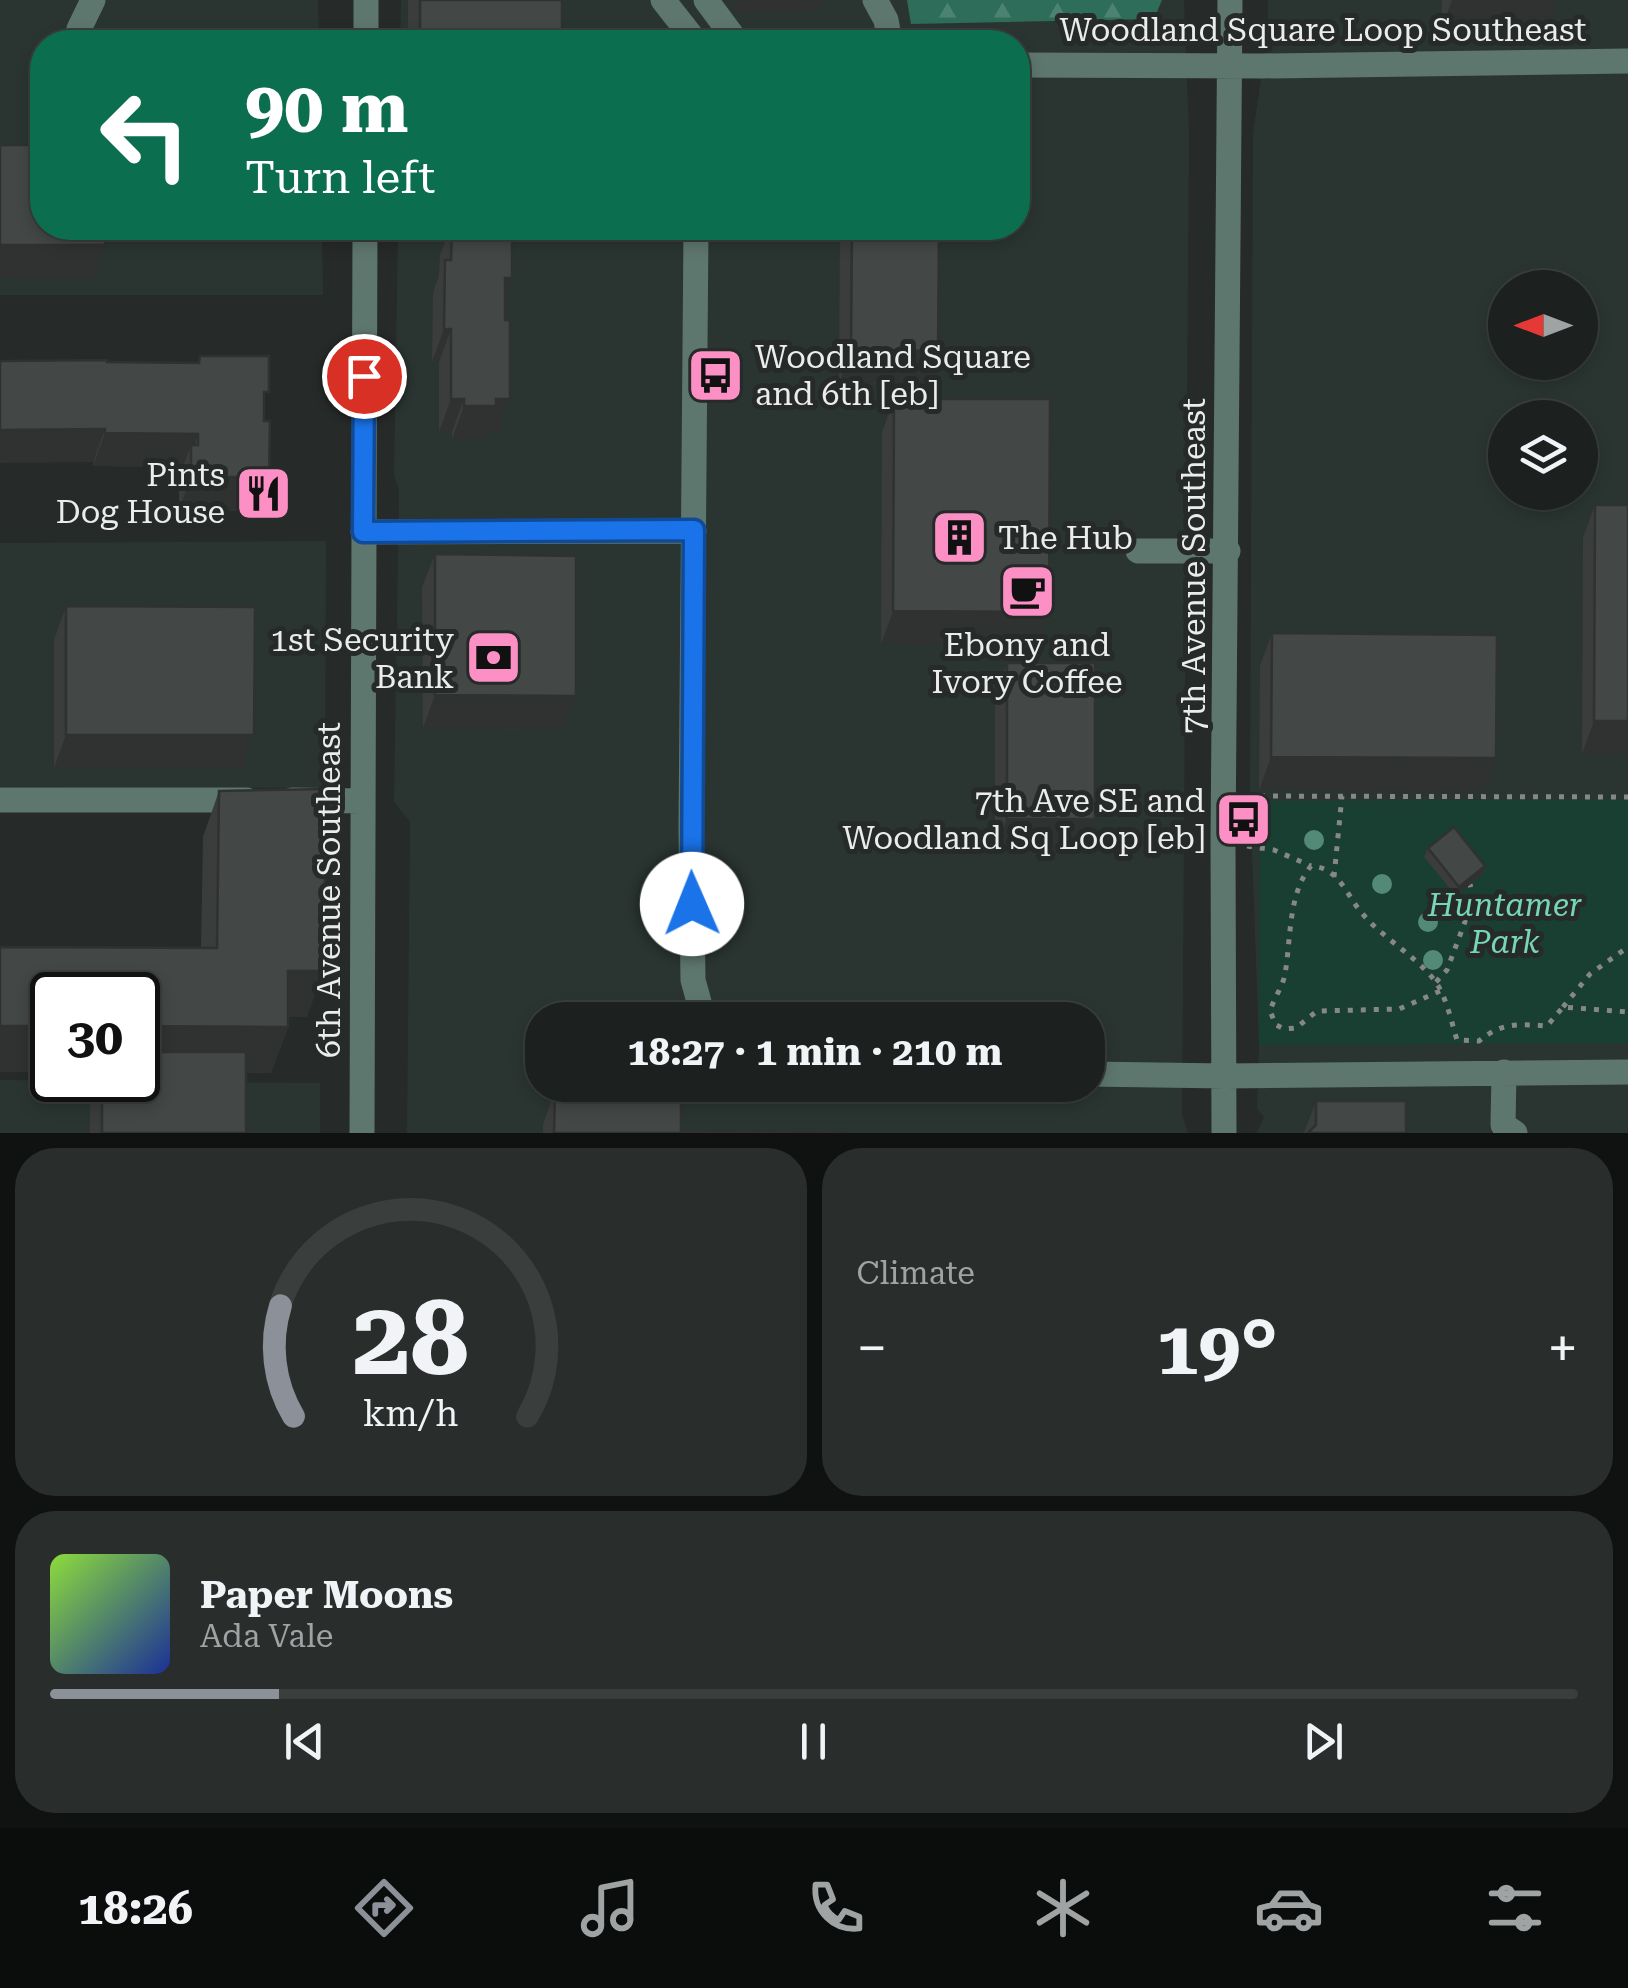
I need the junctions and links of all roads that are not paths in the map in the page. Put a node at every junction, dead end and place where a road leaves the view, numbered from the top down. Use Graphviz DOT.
graph roads {
  1 [pos="92,0"];
  2 [pos="366,0"];
  3 [pos="663,0"];
  4 [pos="706,0"];
  5 [pos="875,0"];
  6 [pos="1230,0"];
  7 [pos="78,30"];
  8 [pos="366,30"];
  9 [pos="687,30"];
  10 [pos="728,30"];
  11 [pos="888,30"];
  12 [pos="1628,61"];
  13 [pos="1030,65"];
  14 [pos="1229,65"];
  15 [pos="364,240"];
  16 [pos="696,240"];
  17 [pos="694,530"];
  18 [pos="363,532"];
  19 [pos="1138,551"];
  20 [pos="1228,551"];
  21 [pos="0,800"];
  22 [pos="362,801"];
  23 [pos="700,1002"];
  24 [pos="1504,1072"];
  25 [pos="1628,1072"];
  26 [pos="1105,1074"];
  27 [pos="1225,1076"];
  28 [pos="362,1133"];
  29 [pos="1224,1133"];
  30 [pos="1514,1133"];
  1 -- 7 [label="street"];
  2 -- 8 [label="street"];
  3 -- 9 [label="street"];
  4 -- 10 [label="street"];
  5 -- 11 [label="street"];
  6 -- 14 [label="street, 7th Avenue Southeast"];
  12 -- 14 [label="street, Woodland Square Loop Southeast"];
  13 -- 14 [label="street, Woodland Square Loop Southeast"];
  14 -- 20 [label="street, 7th Avenue Southeast"];
  15 -- 18 [label="street, 6th Avenue Southeast"];
  16 -- 17 [label="street"];
  17 -- 18 [label="street"];
  17 -- 23 [label="street"];
  18 -- 22 [label="street, 6th Avenue Southeast"];
  19 -- 20 [label="street"];
  20 -- 27 [label="street, 7th Avenue Southeast"];
  21 -- 22 [label="street"];
  22 -- 28 [label="street, 6th Avenue Southeast"];
  24 -- 25 [label="street"];
  24 -- 27 [label="street"];
  24 -- 30 [label="street"];
  26 -- 27 [label="street"];
  27 -- 29 [label="street, 7th Avenue Southeast"];
}
